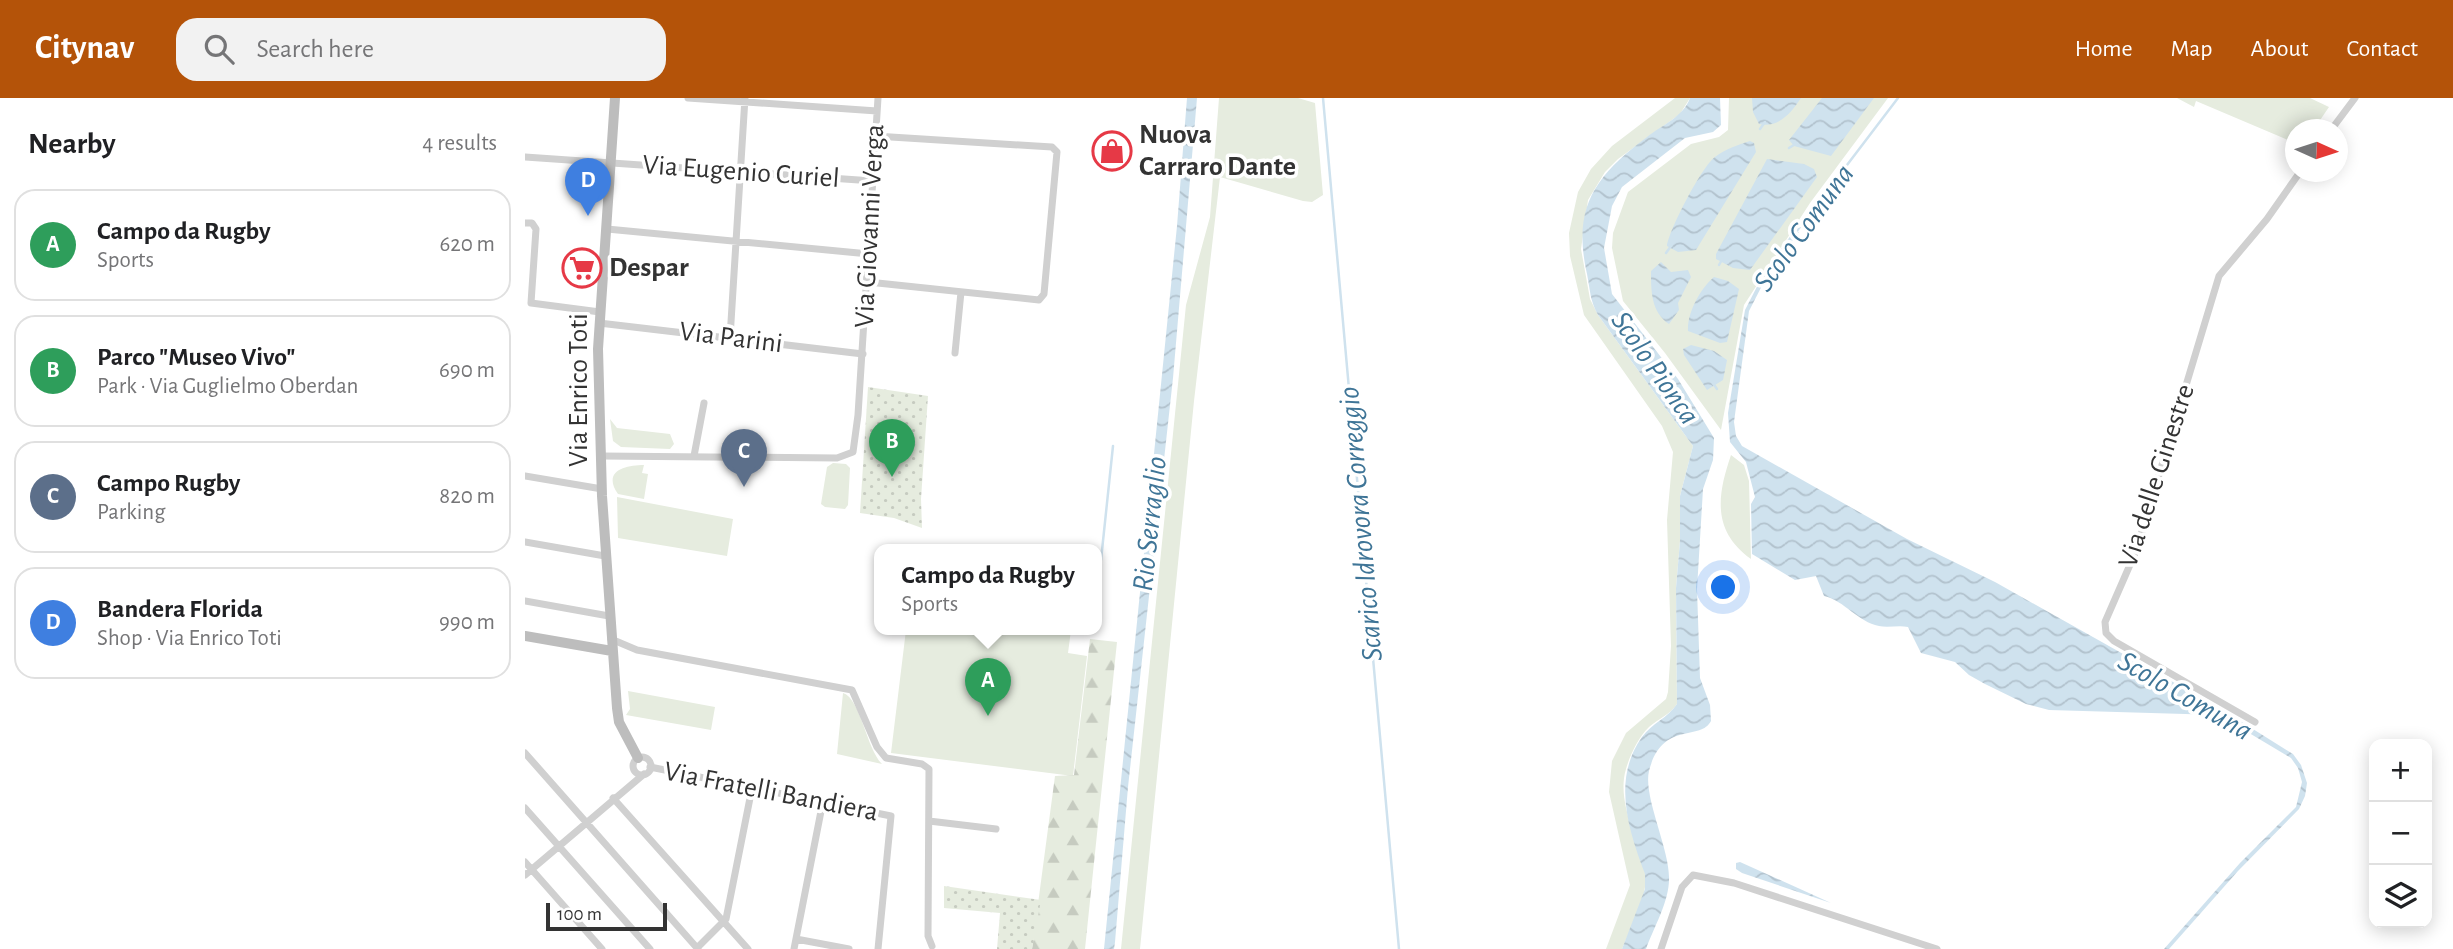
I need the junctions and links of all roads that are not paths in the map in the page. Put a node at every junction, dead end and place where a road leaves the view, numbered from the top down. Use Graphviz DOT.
graph roads {
  1 [pos="615,98"];
  2 [pos="688,98"];
  3 [pos="878,98"];
  4 [pos="2355,98"];
  5 [pos="745,100"];
  6 [pos="877,111"];
  7 [pos="2339,119"];
  8 [pos="875,136"];
  9 [pos="525,157"];
  10 [pos="611,163"];
  11 [pos="740,171"];
  12 [pos="873,181"];
  13 [pos="2292,182"];
  14 [pos="525,223"];
  15 [pos="607,229"];
  16 [pos="736,242"];
  17 [pos="869,254"];
  18 [pos="868,282"];
  19 [pos="961,292"];
  20 [pos="600,317"];
  21 [pos="730,338"];
  22 [pos="955,353"];
  23 [pos="863,354"];
  24 [pos="703,403"];
  25 [pos="602,456"];
  26 [pos="694,456"];
  27 [pos="525,476"];
  28 [pos="602,489"];
  29 [pos="525,542"];
  30 [pos="605,556"];
  31 [pos="525,601"];
  32 [pos="609,617"];
  33 [pos="525,636"];
  34 [pos="611,639"];
  35 [pos="638,650"];
  36 [pos="612,651"];
  37 [pos="2255,722"];
  38 [pos="525,753"];
  39 [pos="638,758"];
  40 [pos="650,767"];
  41 [pos="644,775"];
  42 [pos="752,788"];
  43 [pos="613,798"];
  44 [pos="823,801"];
  45 [pos="525,808"];
  46 [pos="929,821"];
  47 [pos="587,822"];
  48 [pos="996,829"];
  49 [pos="559,846"];
  50 [pos="525,862"];
  51 [pos="528,872"];
  52 [pos="724,923"];
  53 [pos="796,939"];
  54 [pos="932,946"];
  55 [pos="697,948"];
  56 [pos="602,949"];
  57 [pos="650,949"];
  58 [pos="748,949"];
  59 [pos="794,949"];
  60 [pos="849,949"];
  61 [pos="878,949"];
  62 [pos="1661,949"];
  63 [pos="1937,949"];
  1 -- 10 [label="street, Via Enrico Toti"];
  2 -- 5 [label="street"];
  3 -- 6 [label="street, Via Giovanni Verga"];
  4 -- 7 [label="street"];
  5 -- 6 [label="street"];
  5 -- 11 [label="street"];
  6 -- 8 [label="street, Via Giovanni Verga"];
  8 -- 12 [label="street, Via Giovanni Verga"];
  8 -- 19 [label="street"];
  9 -- 10 [label="street, Via Eugenio Curiel"];
  10 -- 11 [label="street, Via Eugenio Curiel"];
  10 -- 15 [label="street, Via Enrico Toti"];
  11 -- 12 [label="street, Via Eugenio Curiel"];
  11 -- 16 [label="street"];
  12 -- 17 [label="street, Via Giovanni Verga"];
  13 -- 37 [label="street, Via delle Ginestre"];
  14 -- 20 [label="street, Via Parini"];
  15 -- 16 [label="street"];
  15 -- 20 [label="street, Via Enrico Toti"];
  16 -- 17 [label="street"];
  16 -- 21 [label="street"];
  17 -- 18 [label="street, Via Giovanni Verga"];
  18 -- 19 [label="street"];
  18 -- 23 [label="street, Via Giovanni Verga"];
  19 -- 22 [label="street"];
  20 -- 21 [label="street, Via Parini"];
  20 -- 25 [label="street, Via Enrico Toti"];
  21 -- 23 [label="street, Via Parini"];
  23 -- 26 [label="street, Via Giovanni Verga"];
  24 -- 26 [label="street"];
  25 -- 26 [label="street, Via Giovanni Verga"];
  25 -- 28 [label="street, Via Enrico Toti"];
  27 -- 28 [label="street"];
  28 -- 30 [label="street, Via Enrico Toti"];
  29 -- 30 [label="street"];
  30 -- 32 [label="street, Via Enrico Toti"];
  31 -- 32 [label="street"];
  32 -- 34 [label="street, Via Enrico Toti"];
  33 -- 36 [label="street"];
  34 -- 35 [label="street"];
  34 -- 36 [label="street, Via Enrico Toti"];
  35 -- 36 [label="street"];
  35 -- 46 [label="street"];
  36 -- 39 [label="street, Via Enrico Toti"];
  38 -- 47 [label="street"];
  39 -- 40 [label="street"];
  39 -- 41 [label="street"];
  40 -- 41 [label="street"];
  40 -- 42 [label="street, Via Fratelli Bandiera"];
  41 -- 43 [label="street"];
  42 -- 44 [label="street, Via Fratelli Bandiera"];
  42 -- 52 [label="street"];
  43 -- 47 [label="street"];
  43 -- 52 [label="street"];
  44 -- 53 [label="street"];
  44 -- 61 [label="street, Via Fratelli Bandiera"];
  45 -- 49 [label="street"];
  46 -- 48 [label="street"];
  46 -- 54 [label="street"];
  47 -- 49 [label="street"];
  47 -- 55 [label="street"];
  49 -- 51 [label="street"];
  49 -- 57 [label="street"];
  50 -- 51 [label="street"];
  51 -- 56 [label="street"];
  52 -- 55 [label="street"];
  52 -- 58 [label="street"];
  53 -- 59 [label="street"];
  53 -- 60 [label="street"];
  62 -- 63 [label="street"];
}
